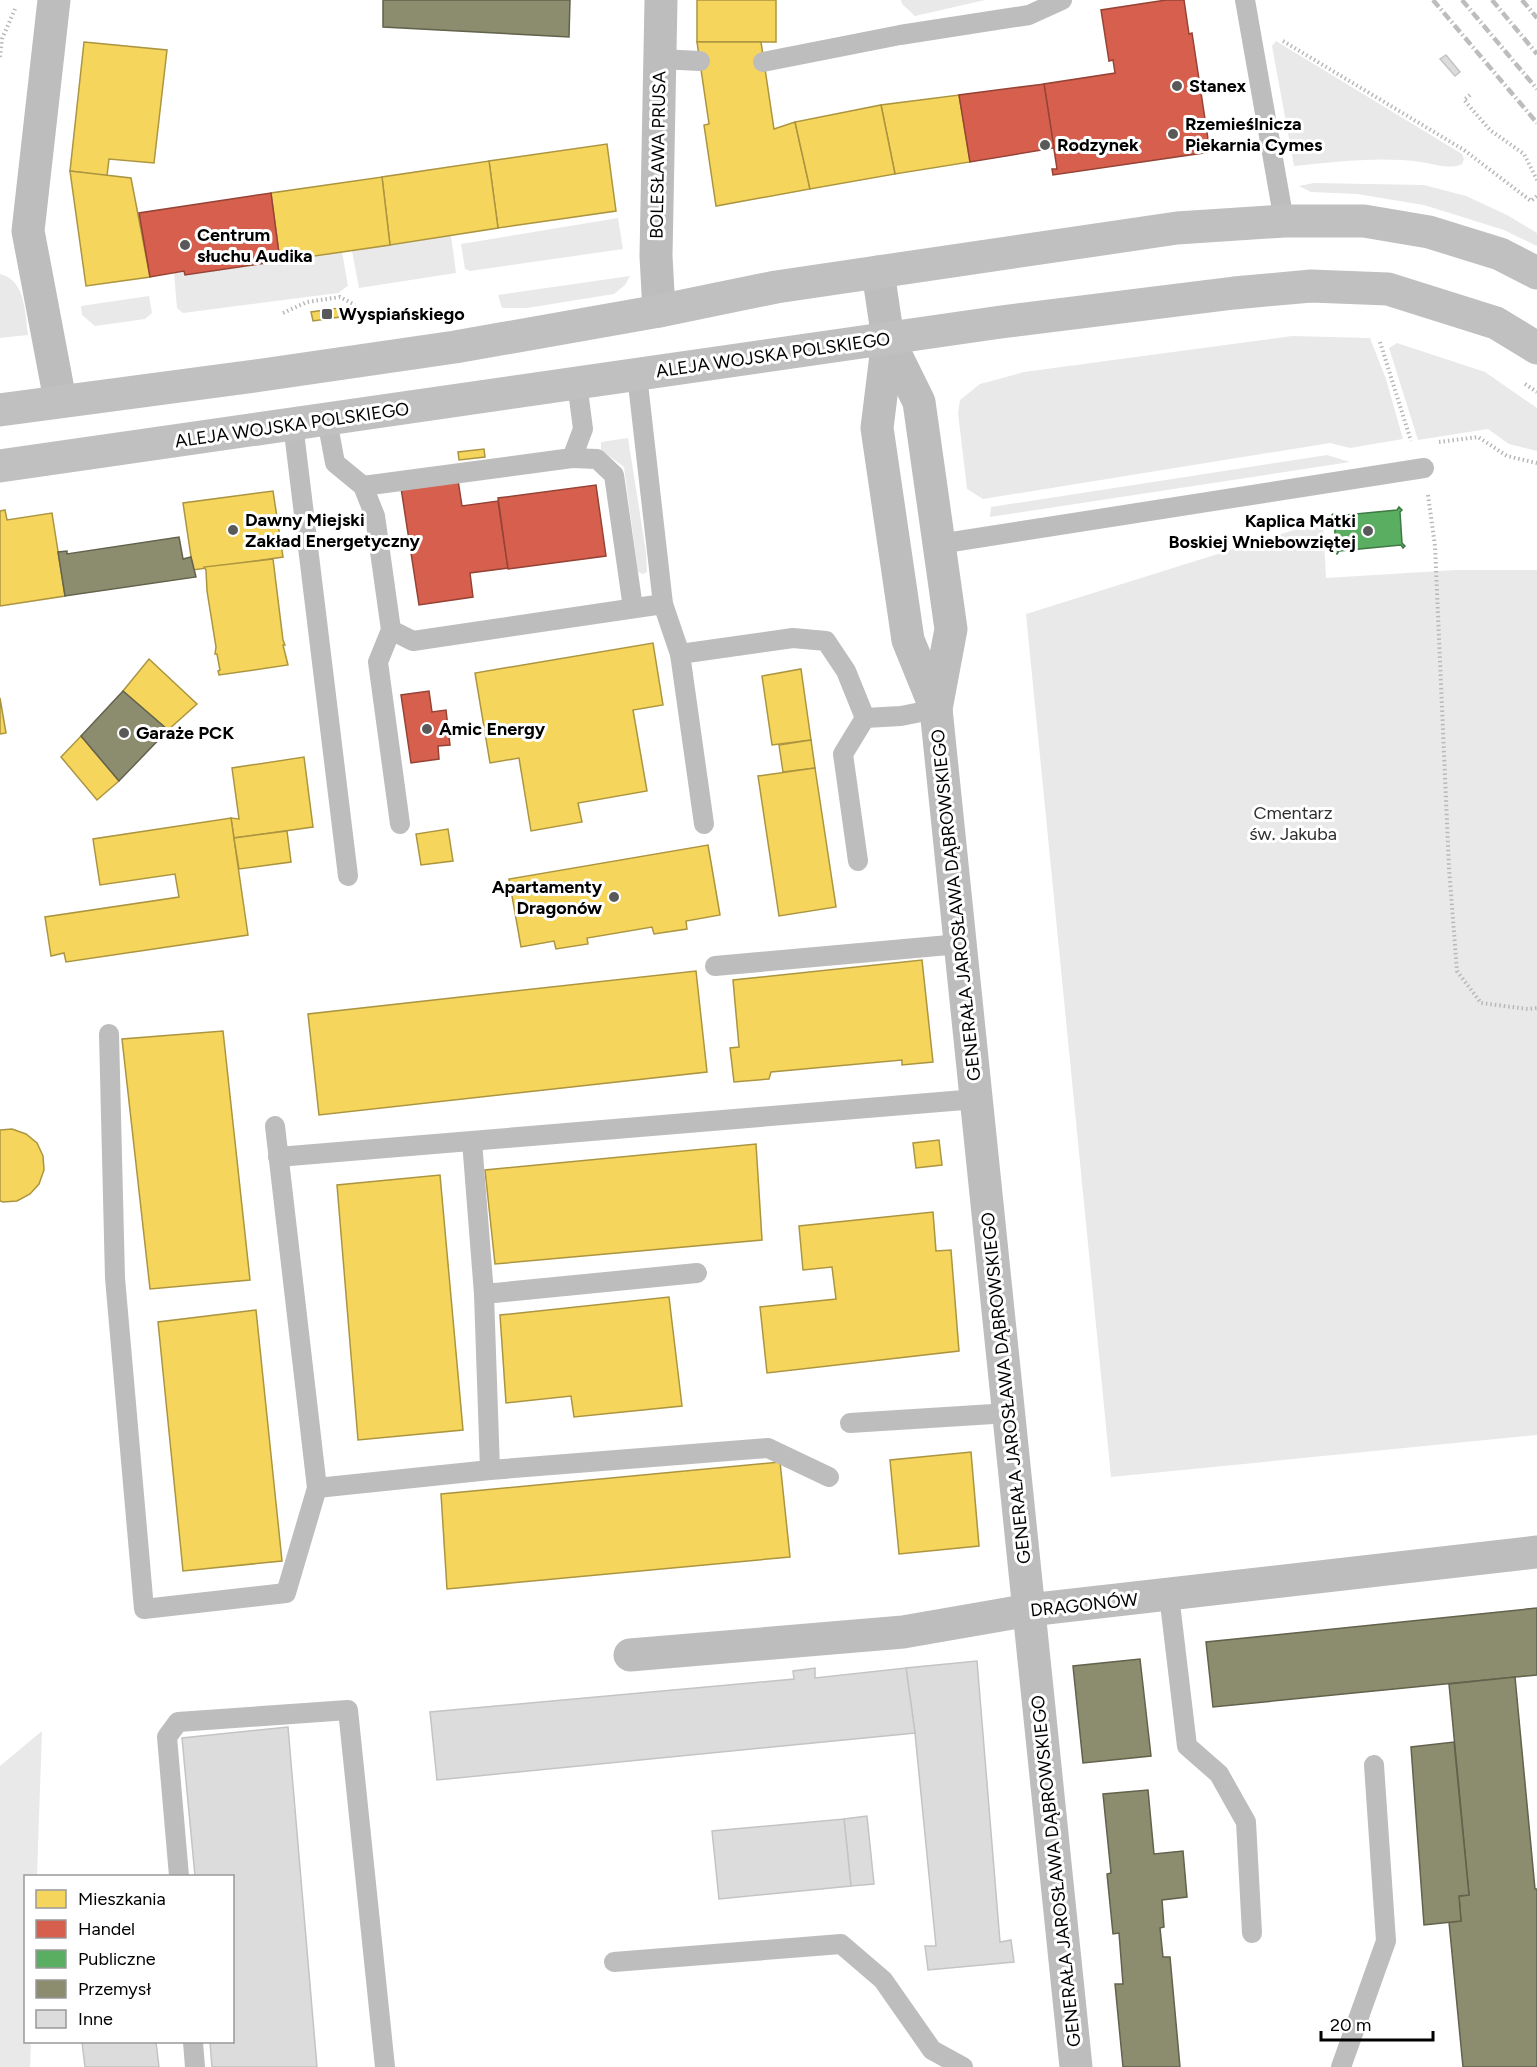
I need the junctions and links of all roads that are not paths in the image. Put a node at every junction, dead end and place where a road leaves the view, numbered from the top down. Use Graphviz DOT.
graph roads {
  1 [pos="54,0"];
  2 [pos="661,0"];
  3 [pos="1062,0"];
  4 [pos="1245,0"];
  5 [pos="660,59"];
  6 [pos="700,61"];
  7 [pos="764,62"];
  8 [pos="1284,221"];
  9 [pos="878,272"];
  10 [pos="1537,273"];
  11 [pos="659,310"];
  12 [pos="888,339"];
  13 [pos="1537,348"];
  14 [pos="637,375"];
  15 [pos="577,383"];
  16 [pos="60,400"];
  17 [pos="0,410"];
  18 [pos="327,420"];
  19 [pos="293,424"];
  20 [pos="572,458"];
  21 [pos="0,466"];
  22 [pos="1424,468"];
  23 [pos="363,486"];
  24 [pos="939,544"];
  25 [pos="663,604"];
  26 [pos="633,608"];
  27 [pos="391,630"];
  28 [pos="680,654"];
  29 [pos="936,709"];
  30 [pos="865,718"];
  31 [pos="400,824"];
  32 [pos="704,824"];
  33 [pos="858,861"];
  34 [pos="348,876"];
  35 [pos="960,944"];
  36 [pos="715,966"];
  37 [pos="109,1034"];
  38 [pos="976,1099"];
  39 [pos="275,1126"];
  40 [pos="472,1141"];
  41 [pos="278,1157"];
  42 [pos="697,1273"];
  43 [pos="484,1294"];
  44 [pos="1009,1413"];
  45 [pos="850,1423"];
  46 [pos="490,1470"];
  47 [pos="829,1477"];
  48 [pos="317,1488"];
  49 [pos="1537,1552"];
  50 [pos="1169,1595"];
  51 [pos="1029,1610"];
  52 [pos="630,1655"];
  53 [pos="1374,1766"];
  54 [pos="179,1875"];
  55 [pos="1252,1933"];
  56 [pos="614,1962"];
  57 [pos="193,2043"];
  58 [pos="195,2067"];
  59 [pos="385,2067"];
  60 [pos="963,2067"];
  61 [pos="1074,2067"];
  62 [pos="1341,2067"];
  1 -- 16 [label="street"];
  2 -- 5 [label="street, BOLESŁAWA PRUSA"];
  3 -- 7 [label="lane"];
  4 -- 8 [label="lane"];
  5 -- 6 [label="lane"];
  5 -- 11 [label="street, BOLESŁAWA PRUSA"];
  8 -- 9 [label="main road"];
  8 -- 10 [label="main road"];
  9 -- 11 [label="main road"];
  9 -- 12 [label="street, GENERAŁA JAROSŁAWA DĄBROWSKIEGO"];
  11 -- 16 [label="main road"];
  12 -- 13 [label="main road, ALEJA WOJSKA POLSKIEGO"];
  12 -- 14 [label="main road, ALEJA WOJSKA POLSKIEGO"];
  12 -- 24 [label="street, GENERAŁA JAROSŁAWA DĄBROWSKIEGO"];
  12 -- 29 [label="street, GENERAŁA JAROSŁAWA DĄBROWSKIEGO"];
  14 -- 15 [label="main road, ALEJA WOJSKA POLSKIEGO"];
  14 -- 25 [label="lane"];
  15 -- 18 [label="main road, ALEJA WOJSKA POLSKIEGO"];
  15 -- 20 [label="lane"];
  16 -- 17 [label="main road"];
  18 -- 19 [label="main road, ALEJA WOJSKA POLSKIEGO"];
  18 -- 23 [label="lane"];
  19 -- 21 [label="main road, ALEJA WOJSKA POLSKIEGO"];
  19 -- 34 [label="lane"];
  20 -- 23 [label="lane"];
  20 -- 26 [label="lane"];
  22 -- 24 [label="lane"];
  23 -- 27 [label="lane"];
  24 -- 29 [label="street, GENERAŁA JAROSŁAWA DĄBROWSKIEGO"];
  25 -- 26 [label="lane"];
  25 -- 28 [label="lane"];
  26 -- 27 [label="lane"];
  27 -- 31 [label="lane"];
  28 -- 30 [label="lane"];
  28 -- 32 [label="lane"];
  29 -- 30 [label="lane"];
  29 -- 35 [label="street, GENERAŁA JAROSŁAWA DĄBROWSKIEGO"];
  30 -- 33 [label="lane"];
  35 -- 36 [label="lane"];
  35 -- 38 [label="street, GENERAŁA JAROSŁAWA DĄBROWSKIEGO"];
  37 -- 48 [label="lane"];
  38 -- 40 [label="lane"];
  38 -- 44 [label="street, GENERAŁA JAROSŁAWA DĄBROWSKIEGO"];
  39 -- 41 [label="lane"];
  40 -- 41 [label="lane"];
  40 -- 43 [label="lane"];
  41 -- 48 [label="lane"];
  42 -- 43 [label="lane"];
  43 -- 46 [label="lane"];
  44 -- 45 [label="lane"];
  44 -- 51 [label="street, GENERAŁA JAROSŁAWA DĄBROWSKIEGO"];
  46 -- 47 [label="lane"];
  46 -- 48 [label="lane"];
  49 -- 50 [label="street, DRAGONÓW"];
  50 -- 51 [label="street, DRAGONÓW"];
  50 -- 55 [label="lane"];
  51 -- 52 [label="street, DRAGONÓW"];
  51 -- 61 [label="street, GENERAŁA JAROSŁAWA DĄBROWSKIEGO"];
  53 -- 62 [label="lane"];
  54 -- 59 [label="lane"];
  56 -- 60 [label="lane"];
  57 -- 58 [label="lane"];
}
